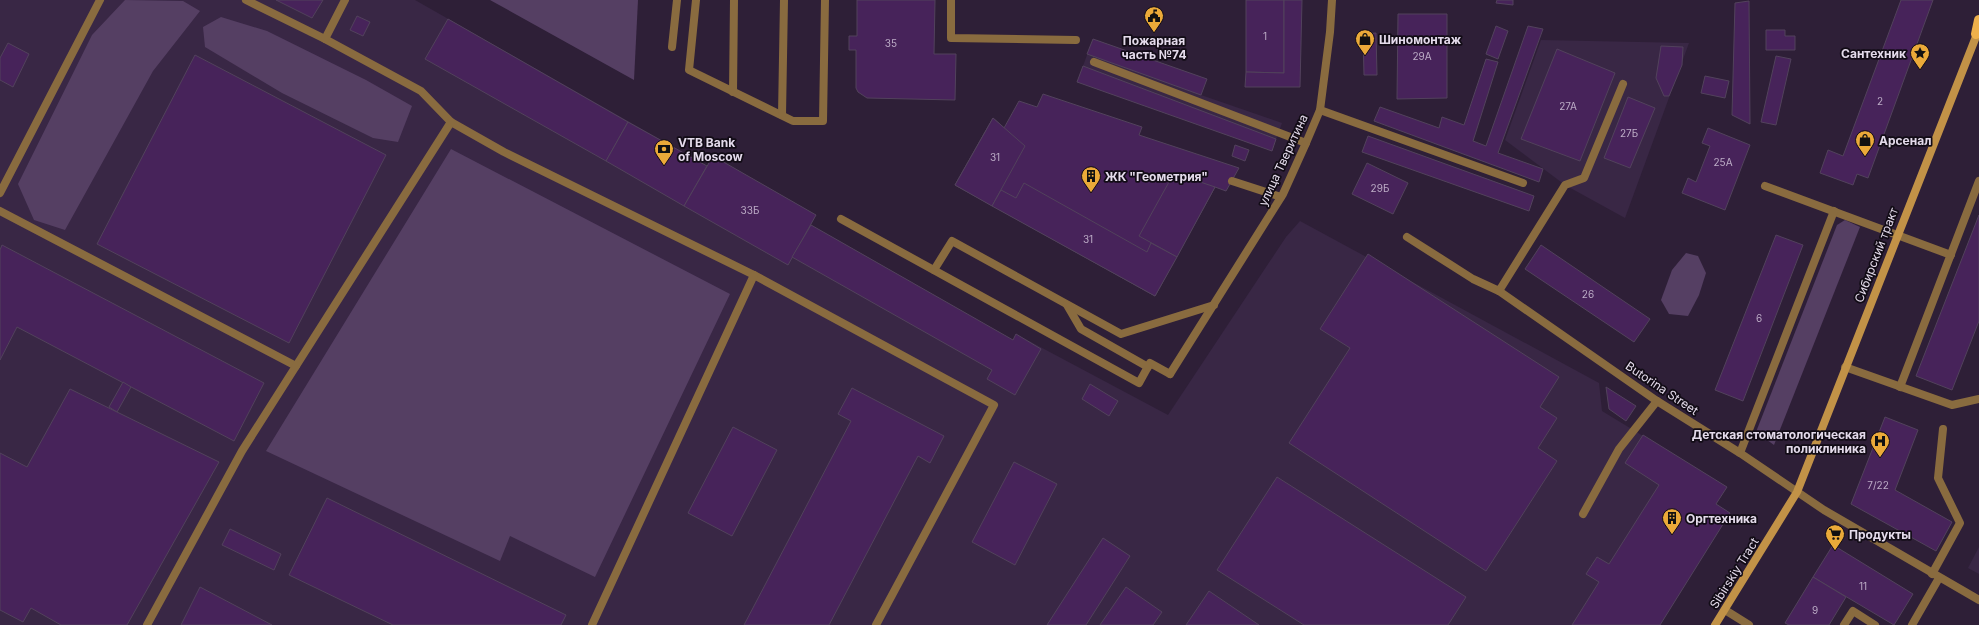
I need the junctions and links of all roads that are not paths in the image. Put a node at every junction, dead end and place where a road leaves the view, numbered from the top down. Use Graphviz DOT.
graph roads {
  1 [pos="100,0"];
  2 [pos="246,0"];
  3 [pos="345,0"];
  4 [pos="677,0"];
  5 [pos="696,0"];
  6 [pos="734,0"];
  7 [pos="784,0"];
  8 [pos="825,0"];
  9 [pos="952,0"];
  10 [pos="1332,0"];
  11 [pos="1979,20"];
  12 [pos="1978,31"];
  13 [pos="325,39"];
  14 [pos="1076,40"];
  15 [pos="672,48"];
  16 [pos="1094,62"];
  17 [pos="1623,84"];
  18 [pos="733,92"];
  19 [pos="1320,110"];
  20 [pos="782,115"];
  21 [pos="451,122"];
  22 [pos="1306,143"];
  23 [pos="1232,181"];
  24 [pos="1979,181"];
  25 [pos="1523,184"];
  26 [pos="1765,186"];
  27 [pos="0,193"];
  28 [pos="1281,197"];
  29 [pos="0,211"];
  30 [pos="1834,211"];
  31 [pos="841,219"];
  32 [pos="1897,235"];
  33 [pos="1407,237"];
  34 [pos="1951,255"];
  35 [pos="934,270"];
  36 [pos="754,275"];
  37 [pos="1499,291"];
  38 [pos="1066,304"];
  39 [pos="1214,305"];
  40 [pos="296,366"];
  41 [pos="1148,367"];
  42 [pos="1845,367"];
  43 [pos="1900,387"];
  44 [pos="1979,399"];
  45 [pos="1657,401"];
  46 [pos="1943,429"];
  47 [pos="1740,453"];
  48 [pos="1796,492"];
  49 [pos="1583,514"];
  50 [pos="1935,576"];
  51 [pos="1979,600"];
  52 [pos="1725,610"];
  53 [pos="146,625"];
  54 [pos="592,625"];
  55 [pos="876,625"];
  56 [pos="1715,625"];
  57 [pos="1749,625"];
  58 [pos="1844,625"];
  59 [pos="1875,625"];
  60 [pos="1912,625"];
  1 -- 27 [label="street"];
  2 -- 13 [label="street"];
  3 -- 13 [label="street"];
  4 -- 15 [label="street"];
  5 -- 18 [label="street"];
  6 -- 18 [label="street"];
  7 -- 20 [label="street"];
  8 -- 20 [label="street"];
  9 -- 14 [label="street"];
  10 -- 19 [label="street, улица Тверитина"];
  11 -- 12 [label="main road"];
  12 -- 32 [label="main road, Сибирский тракт"];
  13 -- 21 [label="street"];
  16 -- 22 [label="street"];
  17 -- 37 [label="street"];
  18 -- 20 [label="street"];
  19 -- 22 [label="street, улица Тверитина"];
  19 -- 25 [label="street"];
  21 -- 36 [label="street"];
  21 -- 40 [label="street"];
  22 -- 28 [label="street, улица Тверитина"];
  23 -- 28 [label="street"];
  24 -- 34 [label="street"];
  26 -- 30 [label="street"];
  28 -- 39 [label="street, улица Тверитина"];
  29 -- 40 [label="street"];
  30 -- 32 [label="street"];
  30 -- 47 [label="street"];
  31 -- 35 [label="street"];
  32 -- 34 [label="street"];
  32 -- 42 [label="main road, Сибирский тракт"];
  33 -- 37 [label="street, Butorina Street"];
  34 -- 43 [label="street"];
  35 -- 38 [label="street"];
  35 -- 41 [label="street"];
  36 -- 54 [label="street"];
  36 -- 55 [label="street"];
  37 -- 45 [label="street, Butorina Street"];
  38 -- 39 [label="street"];
  38 -- 41 [label="street"];
  39 -- 41 [label="street, улица Тверитина"];
  40 -- 53 [label="street"];
  42 -- 43 [label="street"];
  42 -- 48 [label="main road, Сибирский тракт"];
  43 -- 44 [label="street"];
  45 -- 47 [label="street, Butorina Street"];
  45 -- 49 [label="street"];
  46 -- 50 [label="street"];
  47 -- 48 [label="street, Butorina Street"];
  48 -- 50 [label="street, Butorina Street"];
  48 -- 52 [label="main road, Sibirskiy Tract"];
  50 -- 51 [label="street, Butorina Street"];
  50 -- 60 [label="street"];
  52 -- 56 [label="main road, Sibirskiy Tract"];
  52 -- 57 [label="street"];
  58 -- 59 [label="street"];
}
